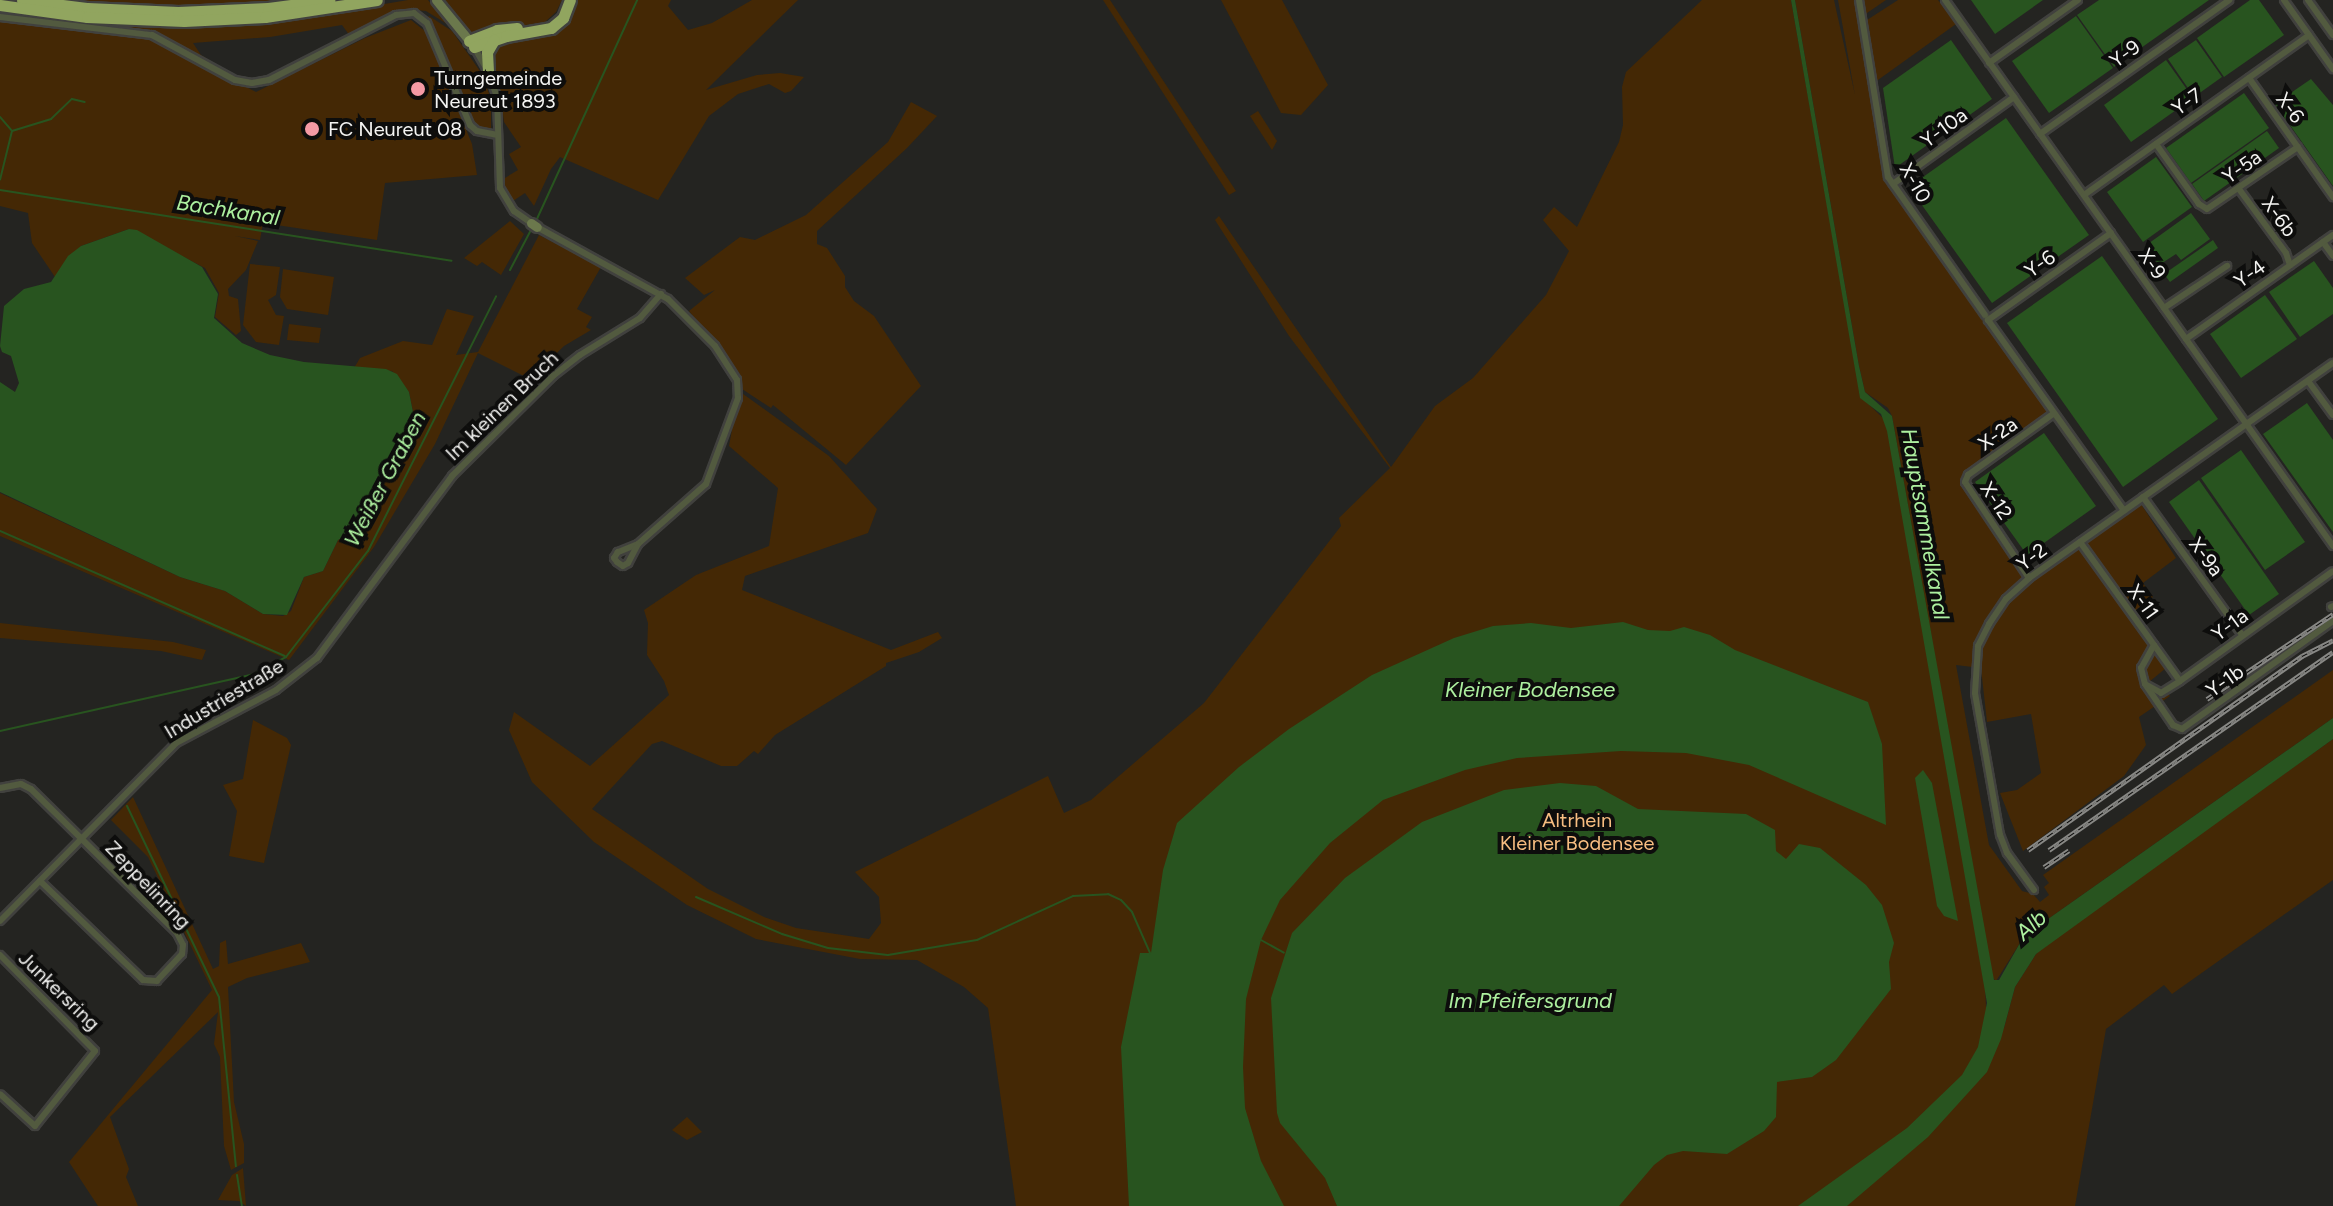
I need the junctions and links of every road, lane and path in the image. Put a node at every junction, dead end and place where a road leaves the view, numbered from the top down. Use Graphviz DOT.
graph roads {
  1 [pos="22,0"];
  2 [pos="329,0"];
  3 [pos="377,0"];
  4 [pos="436,0"];
  5 [pos="564,0"];
  6 [pos="570,0"];
  7 [pos="1859,0"];
  8 [pos="1945,0"];
  9 [pos="2078,0"];
  10 [pos="2229,0"];
  11 [pos="2284,0"];
  12 [pos="2308,0"];
  13 [pos="0,5"];
  14 [pos="0,17"];
  15 [pos="2309,35"];
  16 [pos="2333,35"];
  17 [pos="494,40"];
  18 [pos="471,44"];
  19 [pos="2317,46"];
  20 [pos="1989,63"];
  21 [pos="2333,69"];
  22 [pos="488,71"];
  23 [pos="2249,78"];
  24 [pos="2014,97"];
  25 [pos="2040,134"];
  26 [pos="498,135"];
  27 [pos="2156,144"];
  28 [pos="2298,147"];
  29 [pos="1893,184"];
  30 [pos="2239,189"];
  31 [pos="2084,195"];
  32 [pos="2333,197"];
  33 [pos="2111,233"];
  34 [pos="2333,235"];
  35 [pos="2323,242"];
  36 [pos="2333,256"];
  37 [pos="2290,265"];
  38 [pos="2227,266"];
  39 [pos="661,294"];
  40 [pos="2164,308"];
  41 [pos="1986,318"];
  42 [pos="2186,339"];
  43 [pos="2333,363"];
  44 [pos="2308,381"];
  45 [pos="2053,414"];
  46 [pos="2333,415"];
  47 [pos="2246,424"];
  48 [pos="1965,482"];
  49 [pos="2143,497"];
  50 [pos="2124,511"];
  51 [pos="2080,542"];
  52 [pos="638,544"];
  53 [pos="2333,546"];
  54 [pos="386,564"];
  55 [pos="2333,571"];
  56 [pos="2029,578"];
  57 [pos="2333,621"];
  58 [pos="2242,635"];
  59 [pos="2154,645"];
  60 [pos="2180,681"];
  61 [pos="2145,684"];
  62 [pos="0,788"];
  63 [pos="82,840"];
  64 [pos="40,881"];
  65 [pos="2034,890"];
  66 [pos="0,921"];
  67 [pos="0,955"];
  68 [pos="0,1094"];
  1 -- 2 [label="highway"];
  3 -- 13 [label="highway"];
  4 -- 18 [label="main road"];
  5 -- 18 [label="highway"];
  6 -- 17 [label="highway"];
  7 -- 29 [label="street, X-10"];
  8 -- 20 [label="street, X-9"];
  9 -- 20 [label="street"];
  10 -- 25 [label="street, Y-9"];
  11 -- 15 [label="street"];
  12 -- 16 [label="street"];
  14 -- 26 [label="street"];
  15 -- 19 [label="street"];
  15 -- 23 [label="street, Y-7"];
  16 -- 19 [label="street"];
  17 -- 18 [label="highway"];
  17 -- 22 [label="highway"];
  18 -- 22 [label="street"];
  19 -- 21 [label="street"];
  20 -- 24 [label="street, X-9"];
  22 -- 26 [label="street"];
  23 -- 27 [label="street, Y-7"];
  23 -- 28 [label="street, X-6"];
  24 -- 25 [label="street, X-9"];
  24 -- 29 [label="street, Y-10a"];
  25 -- 31 [label="street, X-9"];
  26 -- 39 [label="street"];
  27 -- 30 [label="street, Y-5a"];
  27 -- 31 [label="street, Y-7"];
  28 -- 30 [label="street, Y-5a"];
  28 -- 32 [label="street, X-6"];
  29 -- 41 [label="street, X-10"];
  30 -- 37 [label="street, X-6b"];
  31 -- 33 [label="street, X-9"];
  33 -- 40 [label="street, X-9"];
  33 -- 41 [label="street, Y-6"];
  34 -- 35 [label="street, Y-4"];
  35 -- 36 [label="street"];
  35 -- 37 [label="street, Y-4"];
  37 -- 42 [label="street, Y-4"];
  38 -- 40 [label="street"];
  39 -- 52 [label="street"];
  39 -- 54 [label="street, Im kleinen Bruch"];
  40 -- 42 [label="street, X-9"];
  41 -- 45 [label="street, X-10"];
  42 -- 47 [label="street, X-9"];
  43 -- 44 [label="street, Y-2"];
  44 -- 46 [label="street"];
  44 -- 47 [label="street, Y-2"];
  45 -- 48 [label="street, X-2a"];
  45 -- 50 [label="street, X-10"];
  47 -- 49 [label="street, Y-2"];
  47 -- 53 [label="street, X-9"];
  48 -- 56 [label="street, X-12"];
  49 -- 50 [label="street, Y-2"];
  49 -- 58 [label="street, X-9a"];
  50 -- 51 [label="street, Y-2"];
  51 -- 56 [label="street, Y-2"];
  51 -- 59 [label="street, X-11"];
  54 -- 63 [label="street, Industriestraße"];
  55 -- 58 [label="street, Y-1a"];
  56 -- 65 [label="street, Y-2"];
  57 -- 61 [label="street, Y-1b"];
  58 -- 60 [label="street, Y-1a"];
  59 -- 60 [label="street, X-11"];
  59 -- 61 [label="street"];
  60 -- 61 [label="street"];
  62 -- 63 [label="street"];
  63 -- 64 [label="street, Industriestraße"];
  63 -- 64 [label="street, Zeppelinring"];
  64 -- 66 [label="street, Industriestraße"];
  67 -- 68 [label="street, Junkersring"];
}
